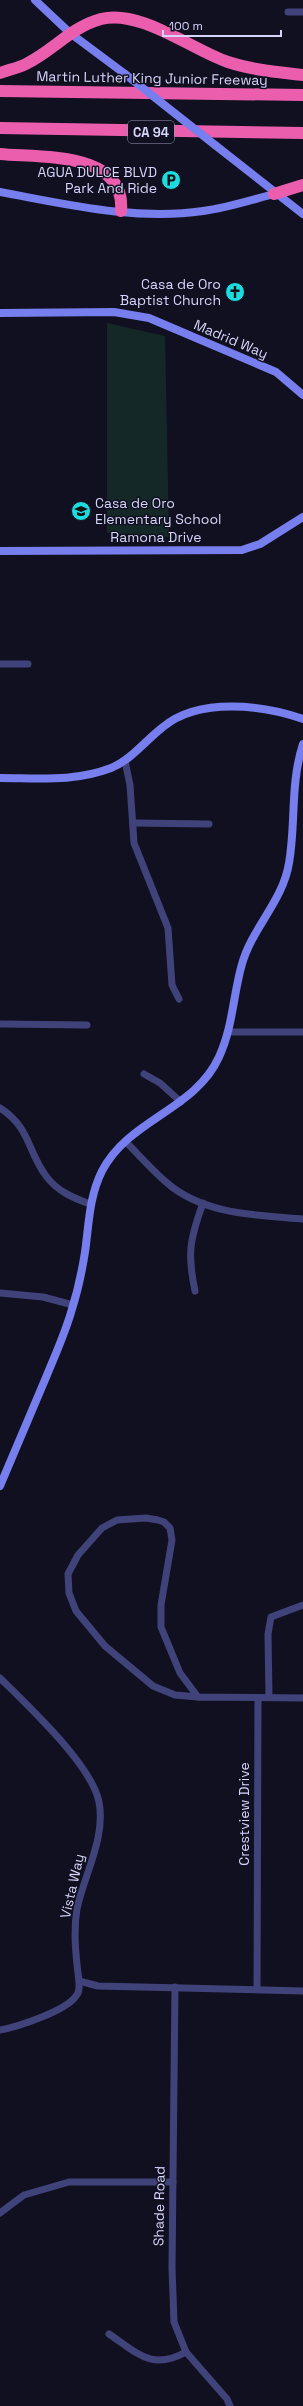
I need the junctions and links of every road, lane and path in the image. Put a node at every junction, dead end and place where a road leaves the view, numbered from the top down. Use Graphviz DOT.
graph roads {
  1 [pos="35,0"];
  2 [pos="288,12"];
  3 [pos="303,12"];
  4 [pos="70,33"];
  5 [pos="0,73"];
  6 [pos="303,75"];
  7 [pos="0,91"];
  8 [pos="303,95"];
  9 [pos="0,128"];
  10 [pos="303,133"];
  11 [pos="0,154"];
  12 [pos="303,185"];
  13 [pos="0,192"];
  14 [pos="274,194"];
  15 [pos="121,211"];
  16 [pos="303,214"];
  17 [pos="0,313"];
  18 [pos="303,395"];
  19 [pos="303,517"];
  20 [pos="0,551"];
  21 [pos="0,664"];
  22 [pos="28,664"];
  23 [pos="303,719"];
  24 [pos="303,744"];
  25 [pos="125,761"];
  26 [pos="0,778"];
  27 [pos="133,823"];
  28 [pos="209,824"];
  29 [pos="179,999"];
  30 [pos="0,1024"];
  31 [pos="87,1025"];
  32 [pos="229,1032"];
  33 [pos="303,1032"];
  34 [pos="144,1074"];
  35 [pos="181,1102"];
  36 [pos="0,1108"];
  37 [pos="125,1140"];
  38 [pos="203,1203"];
  39 [pos="90,1204"];
  40 [pos="303,1219"];
  41 [pos="195,1291"];
  42 [pos="0,1293"];
  43 [pos="74,1305"];
  44 [pos="0,1486"];
  45 [pos="303,1604"];
  46 [pos="0,1678"];
  47 [pos="198,1697"];
  48 [pos="269,1697"];
  49 [pos="258,1698"];
  50 [pos="303,1698"];
  51 [pos="79,1981"];
  52 [pos="175,1987"];
  53 [pos="257,1989"];
  54 [pos="303,1991"];
  55 [pos="0,2030"];
  56 [pos="173,2182"];
  57 [pos="0,2213"];
  58 [pos="109,2334"];
  59 [pos="186,2352"];
  60 [pos="230,2406"];
  1 -- 4 [label="street"];
  2 -- 3 [label="street"];
  4 -- 5 [label="highway"];
  4 -- 6 [label="highway"];
  4 -- 14 [label="street, bridge"];
  7 -- 8 [label="highway, Martin Luther King Junior Freeway"];
  9 -- 10 [label="highway, CA 94"];
  11 -- 15 [label="highway"];
  12 -- 14 [label="highway"];
  13 -- 15 [label="street"];
  14 -- 15 [label="street"];
  14 -- 16 [label="street"];
  17 -- 18 [label="street, Madrid Way"];
  19 -- 20 [label="street, Ramona Drive"];
  21 -- 22 [label="street"];
  23 -- 25 [label="street"];
  24 -- 32 [label="street"];
  25 -- 26 [label="street"];
  25 -- 27 [label="street"];
  27 -- 28 [label="street"];
  27 -- 29 [label="street"];
  30 -- 31 [label="street"];
  32 -- 33 [label="street"];
  32 -- 35 [label="street"];
  34 -- 35 [label="street"];
  35 -- 37 [label="street"];
  36 -- 39 [label="street"];
  37 -- 38 [label="street"];
  37 -- 39 [label="street"];
  38 -- 40 [label="street"];
  38 -- 41 [label="street"];
  39 -- 43 [label="street"];
  42 -- 43 [label="street"];
  43 -- 44 [label="street"];
  45 -- 48 [label="street"];
  46 -- 51 [label="street, Vista Way"];
  47 -- 47 [label="street"];
  47 -- 49 [label="street"];
  48 -- 49 [label="street"];
  48 -- 50 [label="street"];
  49 -- 53 [label="street, Crestview Drive"];
  51 -- 52 [label="street"];
  51 -- 55 [label="street, Vista Way"];
  52 -- 53 [label="street"];
  52 -- 56 [label="street, Shade Road"];
  53 -- 54 [label="street"];
  56 -- 57 [label="street"];
  56 -- 59 [label="street, Shade Road"];
  58 -- 59 [label="street"];
  59 -- 60 [label="street, Shade Road"];
}
